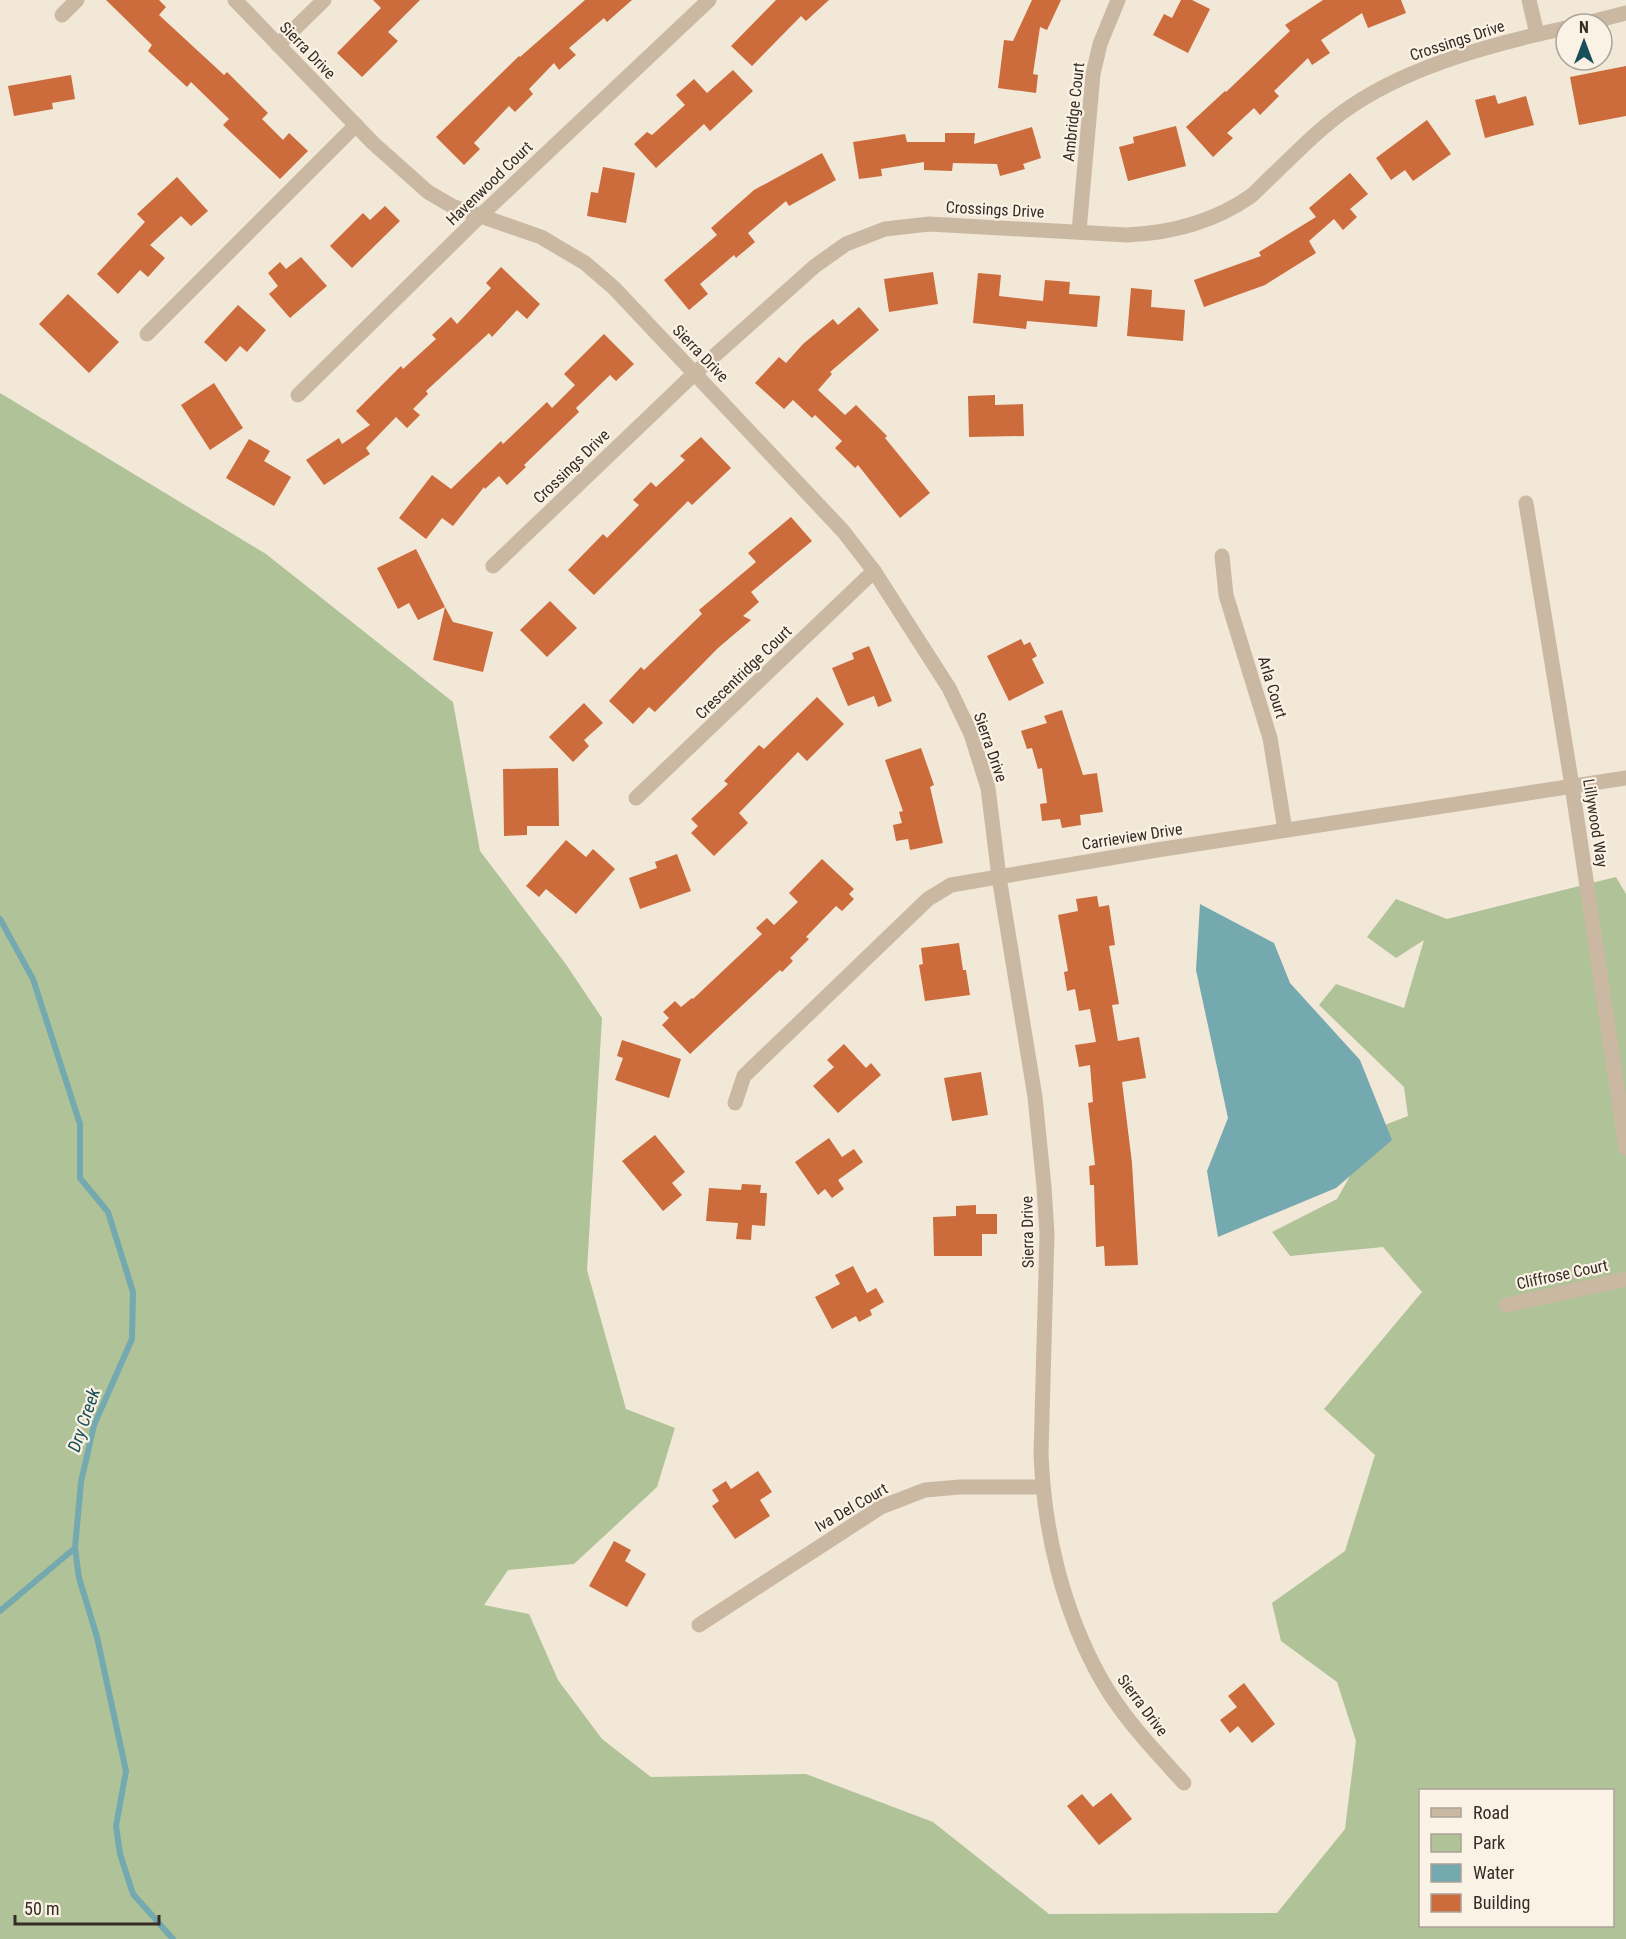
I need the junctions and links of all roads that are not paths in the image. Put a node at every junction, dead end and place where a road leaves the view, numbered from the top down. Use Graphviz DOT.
graph roads {
  1 [pos="77,0"];
  2 [pos="235,0"];
  3 [pos="324,0"];
  4 [pos="709,0"];
  5 [pos="1118,0"];
  6 [pos="1529,0"];
  7 [pos="62,15"];
  8 [pos="1554,30"];
  9 [pos="1537,34"];
  10 [pos="278,45"];
  11 [pos="356,125"];
  12 [pos="480,216"];
  13 [pos="1079,231"];
  14 [pos="147,334"];
  15 [pos="695,373"];
  16 [pos="298,395"];
  17 [pos="1526,503"];
  18 [pos="1222,556"];
  19 [pos="493,566"];
  20 [pos="874,571"];
  21 [pos="1626,778"];
  22 [pos="1572,786"];
  23 [pos="636,798"];
  24 [pos="1285,830"];
  25 [pos="999,877"];
  26 [pos="735,1103"];
  27 [pos="1626,1148"];
  28 [pos="1626,1279"];
  29 [pos="1506,1305"];
  30 [pos="1042,1487"];
  31 [pos="699,1625"];
  32 [pos="1184,1783"];
  1 -- 7 [label="street"];
  2 -- 10 [label="street, Sierra Drive"];
  3 -- 10 [label="street"];
  4 -- 12 [label="street, Havenwood Court"];
  5 -- 13 [label="street, Ambridge Court"];
  6 -- 9 [label="street"];
  8 -- 9 [label="street, Crossings Drive"];
  9 -- 13 [label="street, Crossings Drive"];
  10 -- 11 [label="street, Sierra Drive"];
  11 -- 12 [label="street, Sierra Drive"];
  11 -- 14 [label="street"];
  12 -- 15 [label="street, Sierra Drive"];
  12 -- 16 [label="street, Havenwood Court"];
  13 -- 15 [label="street, Crossings Drive"];
  15 -- 19 [label="street, Crossings Drive"];
  15 -- 20 [label="street, Sierra Drive"];
  17 -- 22 [label="street, Lillywood Way"];
  18 -- 24 [label="street, Arla Court"];
  20 -- 23 [label="street, Crescentridge Court"];
  20 -- 25 [label="street, Sierra Drive"];
  21 -- 22 [label="street, Carrieview Drive"];
  22 -- 24 [label="street, Carrieview Drive"];
  22 -- 27 [label="street, Lillywood Way"];
  24 -- 25 [label="street, Carrieview Drive"];
  25 -- 26 [label="street, Carrieview Drive"];
  25 -- 30 [label="street, Sierra Drive"];
  28 -- 29 [label="street, Cliffrose Court"];
  30 -- 31 [label="street, Iva Del Court"];
  30 -- 32 [label="street, Sierra Drive"];
}
